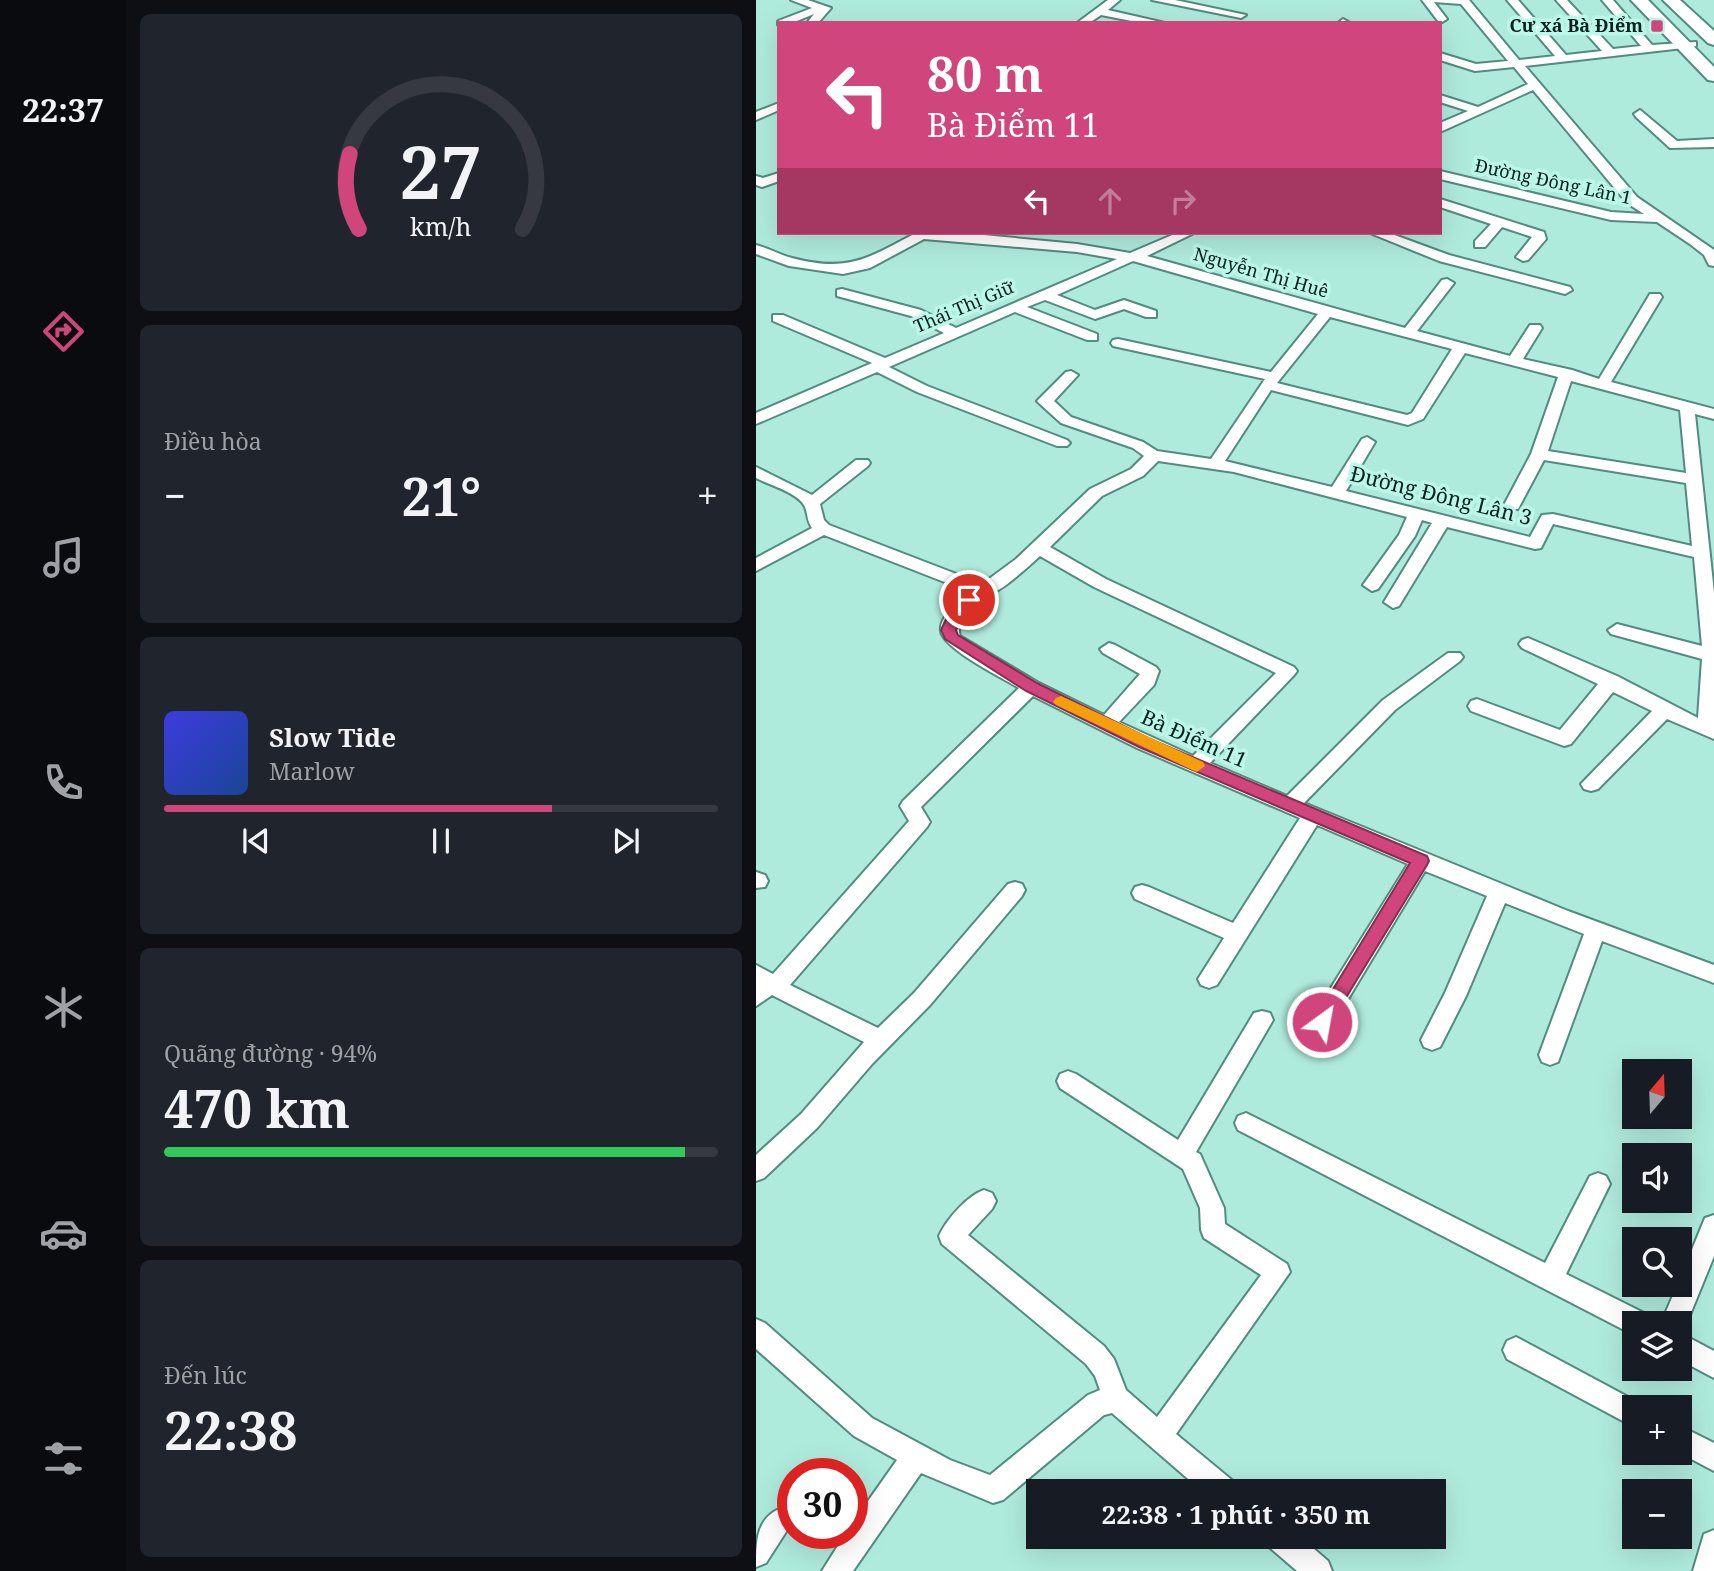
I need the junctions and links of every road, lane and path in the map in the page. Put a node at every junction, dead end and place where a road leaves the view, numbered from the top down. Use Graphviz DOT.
graph roads {
  1 [pos="796,0"];
  2 [pos="1115,0"];
  3 [pos="1157,0"];
  4 [pos="1427,0"];
  5 [pos="1438,0"];
  6 [pos="1463,0"];
  7 [pos="1513,0"];
  8 [pos="1561,0"];
  9 [pos="1607,0"];
  10 [pos="1639,0"];
  11 [pos="1648,0"];
  12 [pos="1671,0"];
  13 [pos="1679,0"];
  14 [pos="824,7"];
  15 [pos="1099,11"];
  16 [pos="1240,16"];
  17 [pos="1442,19"];
  18 [pos="787,21"];
  19 [pos="814,21"];
  20 [pos="1085,21"];
  21 [pos="1136,21"];
  22 [pos="1714,32"];
  23 [pos="1714,40"];
  24 [pos="1688,44"];
  25 [pos="1649,48"];
  26 [pos="1610,53"];
  27 [pos="1442,57"];
  28 [pos="1563,58"];
  29 [pos="1517,62"];
  30 [pos="1714,66"];
  31 [pos="1714,76"];
  32 [pos="1535,85"];
  33 [pos="1442,99"];
  34 [pos="777,107"];
  35 [pos="1479,111"];
  36 [pos="1640,114"];
  37 [pos="756,116"];
  38 [pos="1442,127"];
  39 [pos="1714,143"];
  40 [pos="1442,175"];
  41 [pos="777,178"];
  42 [pos="756,180"];
  43 [pos="1442,206"];
  44 [pos="1660,218"];
  45 [pos="1500,222"];
  46 [pos="916,235"];
  47 [pos="983,235"];
  48 [pos="1183,235"];
  49 [pos="1382,235"];
  50 [pos="1480,244"];
  51 [pos="756,249"];
  52 [pos="1712,256"];
  53 [pos="1523,257"];
  54 [pos="1127,258"];
  55 [pos="1447,284"];
  56 [pos="1565,290"];
  57 [pos="842,293"];
  58 [pos="1043,294"];
  59 [pos="1656,297"];
  60 [pos="1014,307"];
  61 [pos="1326,312"];
  62 [pos="1152,314"];
  63 [pos="778,318"];
  64 [pos="1535,328"];
  65 [pos="955,332"];
  66 [pos="1409,333"];
  67 [pos="1091,337"];
  68 [pos="1118,343"];
  69 [pos="1461,347"];
  70 [pos="1515,360"];
  71 [pos="881,364"];
  72 [pos="1567,373"];
  73 [pos="1071,374"];
  74 [pos="1270,381"];
  75 [pos="1603,384"];
  76 [pos="1688,408"];
  77 [pos="1714,414"];
  78 [pos="757,417"];
  79 [pos="1367,442"];
  80 [pos="1062,443"];
  81 [pos="1539,454"];
  82 [pos="1153,455"];
  83 [pos="862,463"];
  84 [pos="1215,464"];
  85 [pos="756,472"];
  86 [pos="1695,479"];
  87 [pos="1337,493"];
  88 [pos="813,503"];
  89 [pos="1512,505"];
  90 [pos="1706,510"];
  91 [pos="1417,513"];
  92 [pos="1443,519"];
  93 [pos="823,529"];
  94 [pos="1038,547"];
  95 [pos="756,565"];
  96 [pos="1706,566"];
  97 [pos="1372,584"];
  98 [pos="969,600"];
  99 [pos="1393,602"];
  100 [pos="1617,630"];
  101 [pos="1528,644"];
  102 [pos="1109,649"];
  103 [pos="1711,655"];
  104 [pos="1454,657"];
  105 [pos="1611,681"];
  106 [pos="1031,687"];
  107 [pos="1477,706"];
  108 [pos="1664,710"];
  109 [pos="1106,724"];
  110 [pos="1711,730"];
  111 [pos="1196,765"];
  112 [pos="1591,784"];
  113 [pos="1289,806"];
  114 [pos="1312,816"];
  115 [pos="1421,861"];
  116 [pos="1015,890"];
  117 [pos="1499,892"];
  118 [pos="1142,893"];
  119 [pos="1596,930"];
  120 [pos="1237,934"];
  121 [pos="1714,974"];
  122 [pos="1209,979"];
  123 [pos="764,985"];
  124 [pos="1262,1020"];
  125 [pos="1322,1022"];
  126 [pos="1432,1040"];
  127 [pos="881,1041"];
  128 [pos="1550,1055"];
  129 [pos="1068,1082"];
  130 [pos="1246,1122"];
  131 [pos="1182,1155"];
  132 [pos="756,1170"];
  133 [pos="1598,1184"];
  134 [pos="984,1201"];
  135 [pos="1714,1226"];
  136 [pos="1550,1279"];
  137 [pos="1679,1311"];
  138 [pos="1622,1315"];
  139 [pos="756,1332"];
  140 [pos="1516,1350"];
  141 [pos="1692,1353"];
  142 [pos="1714,1365"];
  143 [pos="1116,1399"];
  144 [pos="1622,1408"];
  145 [pos="1158,1437"];
  146 [pos="1692,1446"];
  147 [pos="915,1457"];
  148 [pos="1714,1458"];
  149 [pos="1209,1479"];
  150 [pos="777,1524"];
  151 [pos="1714,1544"];
  152 [pos="1293,1549"];
  153 [pos="756,1553"];
  154 [pos="836,1571"];
  155 [pos="1318,1571"];
  156 [pos="1707,1571"];
  1 -- 14 [label="street"];
  2 -- 15 [label="street"];
  3 -- 16 [label="street"];
  4 -- 17 [label="street"];
  5 -- 6 [label="street"];
  6 -- 29 [label="street"];
  7 -- 28 [label="street"];
  8 -- 26 [label="street"];
  9 -- 25 [label="street"];
  10 -- 24 [label="highway"];
  11 -- 24 [label="highway"];
  12 -- 23 [label="highway"];
  13 -- 22 [label="highway"];
  14 -- 18 [label="street"];
  14 -- 19 [label="street"];
  15 -- 20 [label="street"];
  15 -- 21 [label="street"];
  24 -- 25 [label="street"];
  24 -- 30 [label="highway"];
  24 -- 31 [label="highway"];
  25 -- 26 [label="street"];
  26 -- 28 [label="street"];
  27 -- 29 [label="street"];
  28 -- 29 [label="street"];
  29 -- 32 [label="street"];
  32 -- 35 [label="street"];
  32 -- 44 [label="street"];
  33 -- 35 [label="street"];
  34 -- 37 [label="street"];
  35 -- 38 [label="street"];
  36 -- 39 [label="street"];
  40 -- 44 [label="street, Đường Đông Lân 1"];
  41 -- 42 [label="street"];
  43 -- 45 [label="street"];
  44 -- 52 [label="street"];
  45 -- 50 [label="street"];
  45 -- 53 [label="street"];
  46 -- 51 [label="street, Nguyễn Thị Huê"];
  47 -- 54 [label="street, Nguyễn Thị Huê"];
  48 -- 54 [label="street, Thái Thị Giữ"];
  49 -- 56 [label="street"];
  54 -- 58 [label="street, Thái Thị Giữ"];
  54 -- 61 [label="street, Nguyễn Thị Huê"];
  55 -- 66 [label="street"];
  57 -- 65 [label="street"];
  58 -- 60 [label="street, Thái Thị Giữ"];
  58 -- 62 [label="street"];
  59 -- 75 [label="street"];
  60 -- 65 [label="street, Thái Thị Giữ"];
  60 -- 67 [label="street"];
  61 -- 66 [label="street, Nguyễn Thị Huê"];
  61 -- 74 [label="street"];
  63 -- 71 [label="street"];
  64 -- 70 [label="street"];
  65 -- 71 [label="street, Thái Thị Giữ"];
  66 -- 69 [label="street, Nguyễn Thị Huê"];
  68 -- 74 [label="street"];
  69 -- 70 [label="street, Nguyễn Thị Huê"];
  69 -- 74 [label="street"];
  70 -- 72 [label="street, Nguyễn Thị Huê"];
  71 -- 78 [label="street, Thái Thị Giữ"];
  71 -- 80 [label="street"];
  72 -- 75 [label="street, Nguyễn Thị Huê"];
  72 -- 81 [label="street"];
  73 -- 82 [label="street, Đường Đông Lân 3"];
  74 -- 84 [label="street"];
  75 -- 76 [label="street, Nguyễn Thị Huê"];
  76 -- 77 [label="street, Nguyễn Thị Huê"];
  76 -- 86 [label="street"];
  79 -- 87 [label="street"];
  81 -- 86 [label="street"];
  81 -- 89 [label="street"];
  82 -- 84 [label="street, Đường Đông Lân 3"];
  82 -- 94 [label="street"];
  83 -- 88 [label="street"];
  84 -- 87 [label="street, Đường Đông Lân 3"];
  85 -- 88 [label="street"];
  86 -- 90 [label="street"];
  87 -- 91 [label="street, Đường Đông Lân 3"];
  88 -- 93 [label="street"];
  90 -- 96 [label="street"];
  91 -- 92 [label="street, Đường Đông Lân 3"];
  91 -- 97 [label="street"];
  92 -- 96 [label="street, Đường Đông Lân 3"];
  92 -- 99 [label="street"];
  93 -- 95 [label="street"];
  93 -- 98 [label="street"];
  94 -- 98 [label="street"];
  94 -- 111 [label="street"];
  96 -- 103 [label="street"];
  98 -- 106 [label="street, Bà Điểm 11"];
  100 -- 103 [label="street"];
  101 -- 105 [label="street"];
  102 -- 109 [label="street"];
  103 -- 110 [label="street"];
  104 -- 113 [label="street"];
  105 -- 107 [label="street"];
  105 -- 108 [label="street"];
  106 -- 109 [label="street, Bà Điểm 11"];
  106 -- 123 [label="street"];
  108 -- 110 [label="street"];
  108 -- 112 [label="street"];
  109 -- 111 [label="street, Bà Điểm 11"];
  111 -- 113 [label="street, Bà Điểm 11"];
  113 -- 114 [label="street, Bà Điểm 11"];
  114 -- 115 [label="street, Bà Điểm 11"];
  114 -- 120 [label="street"];
  115 -- 117 [label="street, Bà Điểm 11"];
  115 -- 125 [label="street"];
  116 -- 127 [label="street"];
  117 -- 119 [label="street, Bà Điểm 11"];
  117 -- 126 [label="street"];
  118 -- 120 [label="street"];
  119 -- 121 [label="street, Bà Điểm 11"];
  119 -- 128 [label="street"];
  120 -- 122 [label="street"];
  123 -- 127 [label="street"];
  124 -- 131 [label="street"];
  127 -- 132 [label="street"];
  129 -- 131 [label="street"];
  130 -- 136 [label="street"];
  131 -- 145 [label="street"];
  133 -- 136 [label="street"];
  134 -- 143 [label="street"];
  135 -- 137 [label="street"];
  136 -- 138 [label="street"];
  139 -- 147 [label="street"];
  140 -- 144 [label="street"];
  141 -- 142 [label="street"];
  143 -- 145 [label="street"];
  143 -- 147 [label="street"];
  145 -- 149 [label="street"];
  146 -- 148 [label="street"];
  147 -- 154 [label="street"];
  150 -- 153 [label="street"];
  151 -- 156 [label="street"];
  152 -- 155 [label="street"];
}
